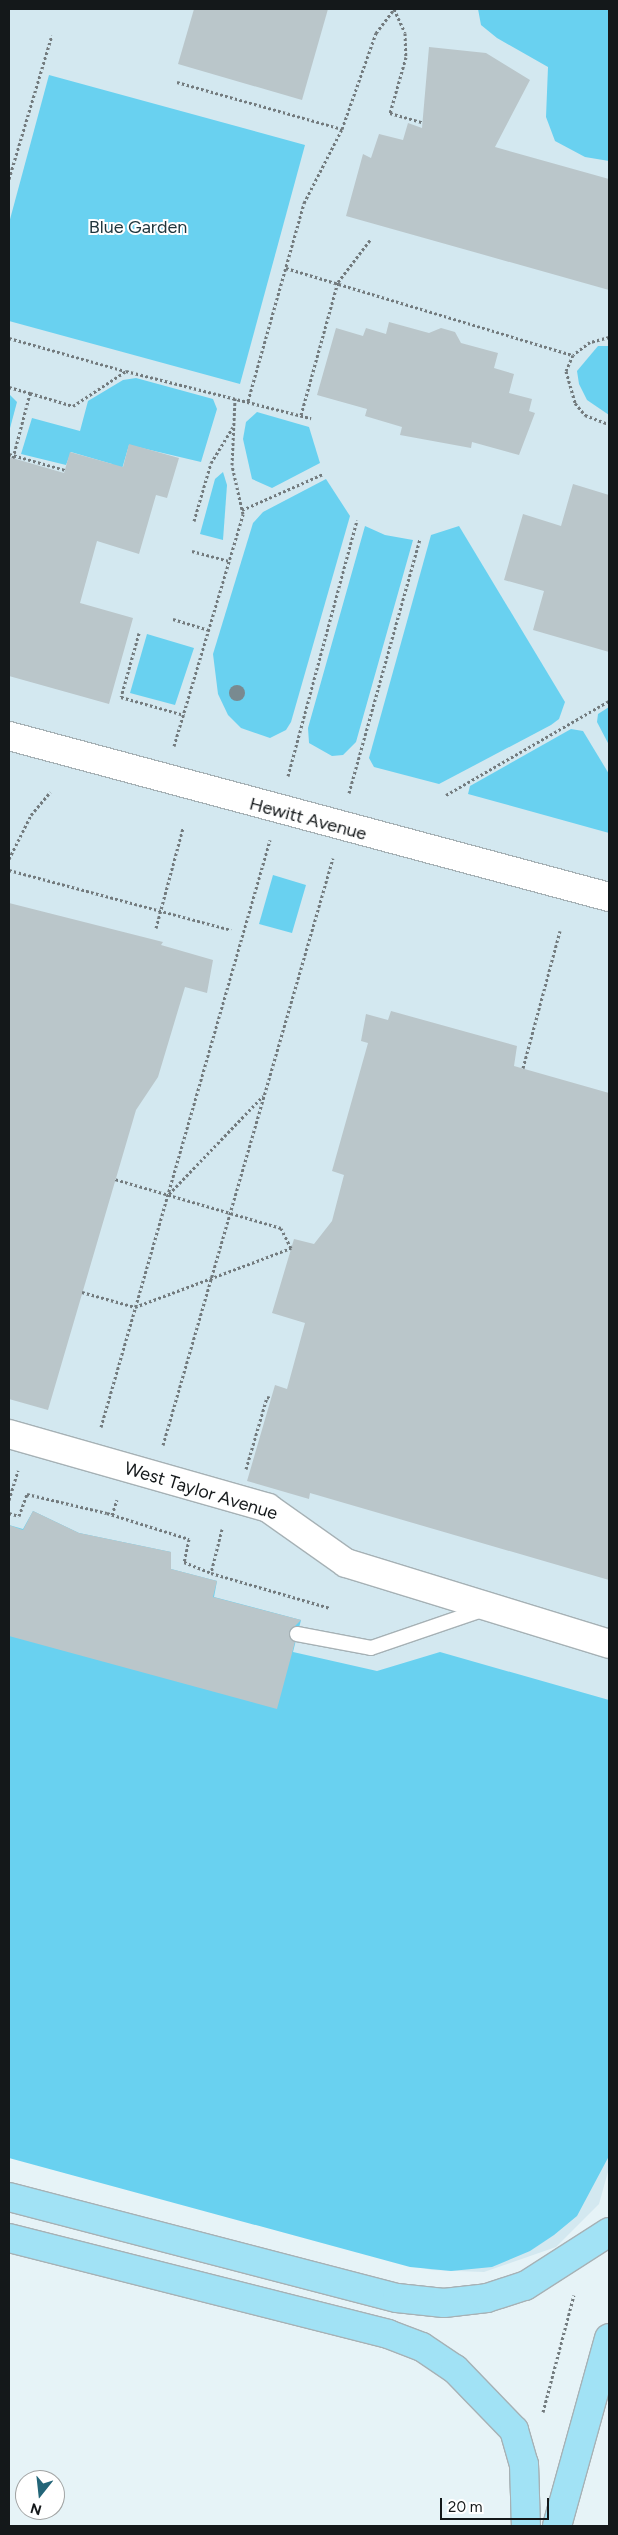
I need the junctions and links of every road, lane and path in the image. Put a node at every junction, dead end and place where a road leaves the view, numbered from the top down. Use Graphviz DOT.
graph roads {
  1 [pos="394,9"];
  2 [pos="52,35"];
  3 [pos="177,82"];
  4 [pos="422,122"];
  5 [pos="342,129"];
  6 [pos="9,179"];
  7 [pos="370,240"];
  8 [pos="286,268"];
  9 [pos="338,282"];
  10 [pos="609,337"];
  11 [pos="9,338"];
  12 [pos="573,355"];
  13 [pos="126,372"];
  14 [pos="9,387"];
  15 [pos="30,393"];
  16 [pos="235,398"];
  17 [pos="248,401"];
  18 [pos="301,415"];
  19 [pos="311,418"];
  20 [pos="609,424"];
  21 [pos="234,426"];
  22 [pos="9,454"];
  23 [pos="13,457"];
  24 [pos="65,470"];
  25 [pos="323,474"];
  26 [pos="242,510"];
  27 [pos="357,520"];
  28 [pos="194,521"];
  29 [pos="420,539"];
  30 [pos="192,551"];
  31 [pos="229,561"];
  32 [pos="173,620"];
  33 [pos="209,630"];
  34 [pos="139,632"];
  35 [pos="609,701"];
  36 [pos="184,715"];
  37 [pos="9,736"];
  38 [pos="164,781"];
  39 [pos="286,784"];
  40 [pos="50,792"];
  41 [pos="446,794"];
  42 [pos="347,800"];
  43 [pos="183,828"];
  44 [pos="272,834"];
  45 [pos="334,852"];
  46 [pos="9,859"];
  47 [pos="9,870"];
  48 [pos="609,897"];
  49 [pos="161,909"];
  50 [pos="156,928"];
  51 [pos="231,930"];
  52 [pos="560,931"];
  53 [pos="523,1068"];
  54 [pos="264,1095"];
  55 [pos="115,1178"];
  56 [pos="168,1194"];
  57 [pos="230,1213"];
  58 [pos="211,1280"];
  59 [pos="82,1292"];
  60 [pos="136,1307"];
  61 [pos="271,1398"];
  62 [pos="9,1434"];
  63 [pos="99,1436"];
  64 [pos="160,1454"];
  65 [pos="20,1464"];
  66 [pos="244,1478"];
  67 [pos="119,1492"];
  68 [pos="9,1500"];
  69 [pos="9,1513"];
  70 [pos="112,1515"];
  71 [pos="224,1521"];
  72 [pos="211,1573"];
  73 [pos="330,1608"];
  74 [pos="485,1609"];
  75 [pos="298,1634"];
  76 [pos="609,1644"];
  77 [pos="9,2197"];
  78 [pos="609,2232"];
  79 [pos="9,2238"];
  80 [pos="575,2292"];
  81 [pos="609,2338"];
  82 [pos="540,2420"];
  83 [pos="526,2526"];
  84 [pos="557,2526"];
  1 -- 4 [label="path"];
  1 -- 5 [label="path"];
  2 -- 6 [label="path"];
  3 -- 5 [label="path"];
  5 -- 8 [label="path"];
  7 -- 9 [label="path"];
  8 -- 9 [label="path"];
  8 -- 17 [label="path"];
  9 -- 12 [label="path"];
  9 -- 18 [label="path"];
  10 -- 12 [label="path"];
  11 -- 13 [label="path"];
  12 -- 20 [label="path"];
  13 -- 15 [label="path"];
  13 -- 16 [label="path"];
  14 -- 15 [label="path"];
  15 -- 23 [label="path"];
  16 -- 17 [label="path"];
  16 -- 21 [label="path"];
  17 -- 18 [label="path"];
  18 -- 19 [label="path"];
  21 -- 26 [label="path"];
  21 -- 28 [label="path"];
  22 -- 23 [label="path"];
  23 -- 24 [label="path"];
  25 -- 26 [label="path"];
  26 -- 31 [label="path"];
  27 -- 39 [label="path"];
  29 -- 42 [label="path"];
  30 -- 31 [label="path"];
  31 -- 33 [label="path"];
  32 -- 33 [label="path"];
  33 -- 36 [label="path"];
  34 -- 36 [label="path"];
  35 -- 41 [label="path"];
  36 -- 38 [label="path"];
  37 -- 38 [label="street, Hewitt Avenue"];
  38 -- 48 [label="street, Hewitt Avenue"];
  40 -- 46 [label="path"];
  43 -- 49 [label="path"];
  44 -- 56 [label="path"];
  45 -- 54 [label="path"];
  47 -- 49 [label="path"];
  49 -- 50 [label="path"];
  49 -- 51 [label="path"];
  52 -- 53 [label="path"];
  54 -- 56 [label="path"];
  54 -- 57 [label="path"];
  55 -- 56 [label="path"];
  56 -- 57 [label="path"];
  56 -- 60 [label="path"];
  57 -- 58 [label="path"];
  57 -- 58 [label="path"];
  58 -- 60 [label="path"];
  58 -- 64 [label="path"];
  59 -- 60 [label="path"];
  60 -- 63 [label="path"];
  61 -- 66 [label="path"];
  62 -- 74 [label="street, West Taylor Avenue"];
  65 -- 68 [label="path"];
  67 -- 70 [label="path"];
  69 -- 70 [label="path"];
  70 -- 72 [label="path"];
  71 -- 72 [label="path"];
  72 -- 73 [label="path"];
  74 -- 75 [label="lane"];
  74 -- 76 [label="street, West Taylor Avenue"];
  77 -- 78 [label="main road"];
  79 -- 83 [label="main road"];
  80 -- 82 [label="path"];
  81 -- 84 [label="main road"];
}
